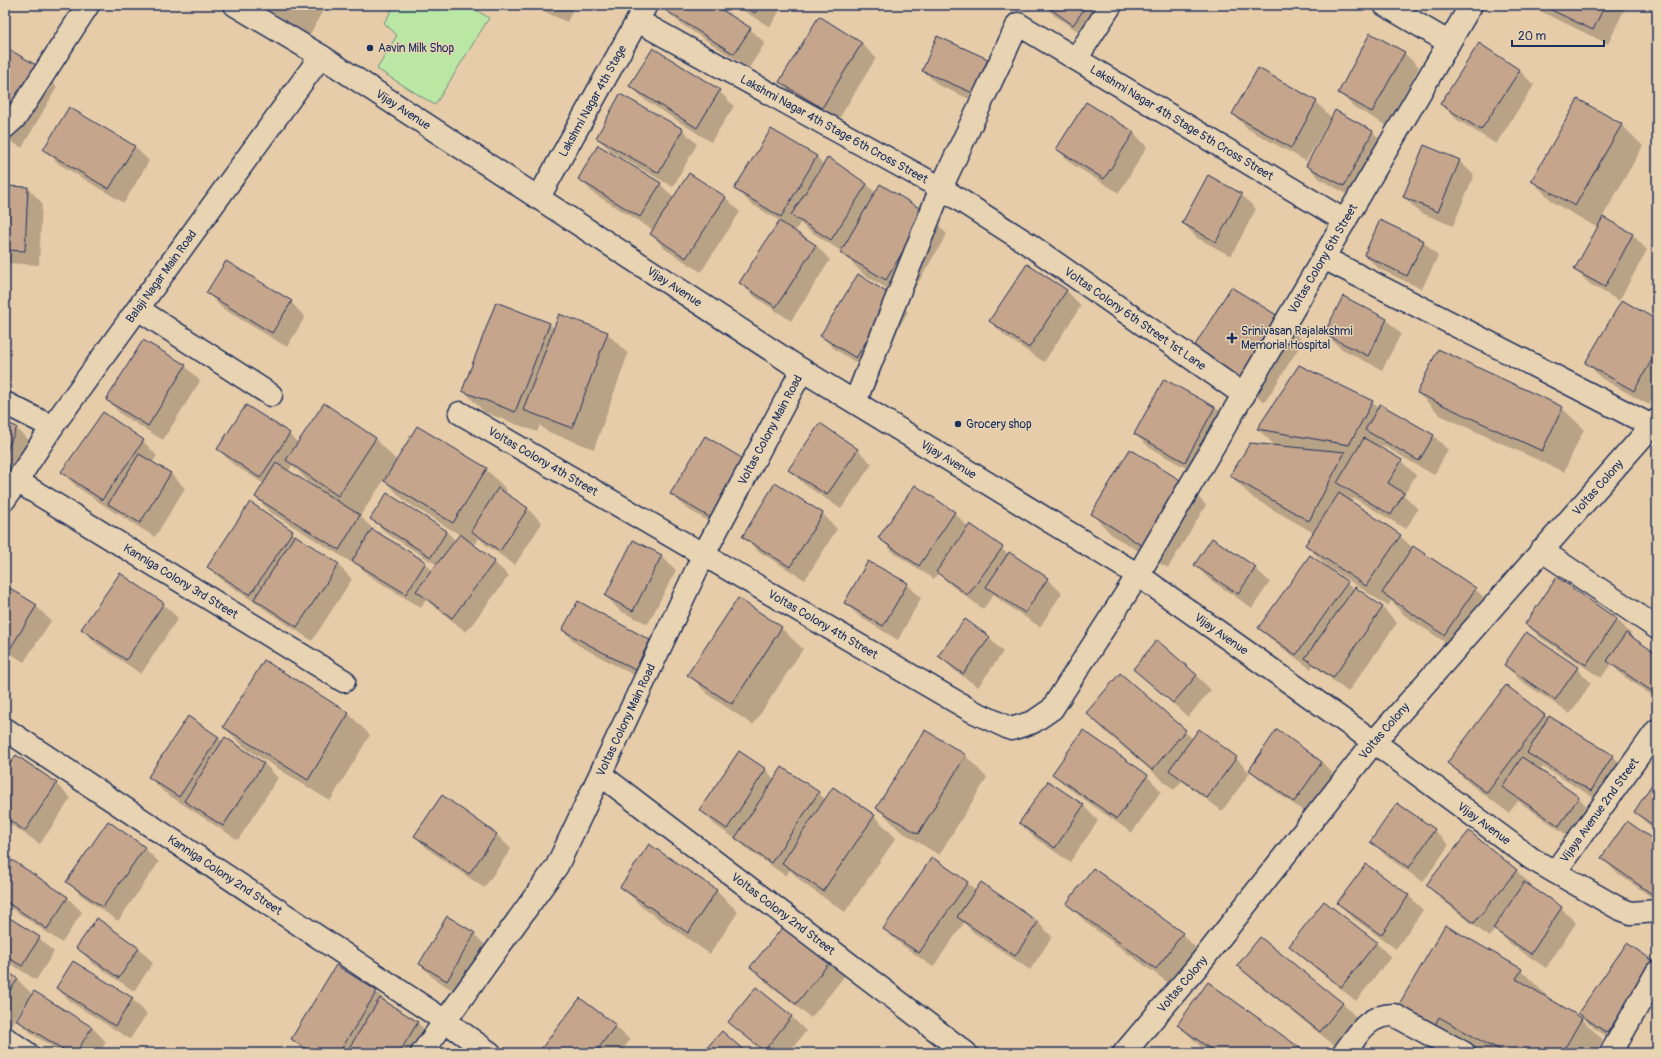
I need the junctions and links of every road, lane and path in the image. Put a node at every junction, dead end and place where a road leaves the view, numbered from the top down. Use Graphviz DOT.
graph roads {
  1 [pos="88,5"];
  2 [pos="235,5"];
  3 [pos="1111,5"];
  4 [pos="1385,5"];
  5 [pos="1471,5"];
  6 [pos="642,13"];
  7 [pos="1448,42"];
  8 [pos="321,56"];
  9 [pos="1076,59"];
  10 [pos="5,128"];
  11 [pos="942,188"];
  12 [pos="539,197"];
  13 [pos="1345,221"];
  14 [pos="1027,243"];
  15 [pos="1324,258"];
  16 [pos="138,309"];
  17 [pos="802,370"];
  18 [pos="271,395"];
  19 [pos="1244,395"];
  20 [pos="855,402"];
  21 [pos="5,403"];
  22 [pos="460,413"];
  23 [pos="1654,423"];
  24 [pos="52,426"];
  25 [pos="17,481"];
  26 [pos="5,499"];
  27 [pos="1541,550"];
  28 [pos="704,554"];
  29 [pos="1138,575"];
  30 [pos="1657,628"];
  31 [pos="344,681"];
  32 [pos="5,729"];
  33 [pos="1657,730"];
  34 [pos="1374,742"];
  35 [pos="601,775"];
  36 [pos="1556,872"];
  37 [pos="1657,911"];
  38 [pos="1657,972"];
  39 [pos="445,1021"];
  40 [pos="5,1038"];
  41 [pos="27,1053"];
  42 [pos="422,1053"];
  43 [pos="490,1053"];
  44 [pos="935,1053"];
  45 [pos="955,1053"];
  46 [pos="966,1053"];
  47 [pos="1124,1053"];
  48 [pos="1344,1053"];
  49 [pos="1464,1053"];
  50 [pos="1611,1053"];
  1 -- 10 [label="street"];
  2 -- 8 [label="street, Vijay Avenue"];
  3 -- 9 [label="street"];
  4 -- 7 [label="street"];
  5 -- 7 [label="street, Voltas Colony 6th Street"];
  6 -- 11 [label="street, Lakshmi Nagar 4th Stage 6th Cross Street"];
  6 -- 12 [label="street, Lakshmi Nagar 4th Stage"];
  7 -- 13 [label="street, Voltas Colony 6th Street"];
  8 -- 12 [label="street, Vijay Avenue"];
  8 -- 16 [label="street, Balaji Nagar Main Road"];
  9 -- 11 [label="street, Lakshmi Nagar 4th Stage 5th Cross Street"];
  9 -- 13 [label="street, Lakshmi Nagar 4th Stage 5th Cross Street"];
  11 -- 14 [label="street, Lakshmi Nagar 4th Stage 6th Cross Street"];
  11 -- 20 [label="street"];
  12 -- 17 [label="street, Vijay Avenue"];
  13 -- 15 [label="street, Voltas Colony 6th Street"];
  14 -- 19 [label="street, Voltas Colony 6th Street 1st Lane"];
  15 -- 19 [label="street, Voltas Colony 6th Street"];
  15 -- 23 [label="street"];
  16 -- 18 [label="street"];
  16 -- 24 [label="street, Balaji Nagar Main Road"];
  17 -- 20 [label="street, Vijay Avenue"];
  17 -- 28 [label="street, Voltas Colony Main Road"];
  19 -- 29 [label="street, Voltas Colony 6th Street"];
  20 -- 29 [label="street, Vijay Avenue"];
  21 -- 24 [label="street"];
  22 -- 28 [label="street, Voltas Colony 4th Street"];
  23 -- 27 [label="street, Voltas Colony"];
  24 -- 25 [label="street, Balaji Nagar Main Road"];
  25 -- 26 [label="street, Balaji Nagar Main Road"];
  25 -- 31 [label="street, Kanniga Colony 3rd Street"];
  27 -- 30 [label="street"];
  27 -- 34 [label="street, Voltas Colony"];
  28 -- 29 [label="street, Voltas Colony 4th Street"];
  28 -- 35 [label="street, Voltas Colony Main Road"];
  29 -- 34 [label="street, Vijay Avenue"];
  32 -- 39 [label="street, Kanniga Colony 2nd Street"];
  33 -- 36 [label="street, Vijaya Avenue 2nd Street"];
  34 -- 36 [label="street, Vijay Avenue"];
  34 -- 47 [label="street, Voltas Colony"];
  35 -- 39 [label="street, Voltas Colony Main Road"];
  35 -- 46 [label="street, Voltas Colony 2nd Street"];
  36 -- 37 [label="street, Vijay Avenue"];
  38 -- 50 [label="street"];
  39 -- 42 [label="street, Voltas Colony Main Road"];
  39 -- 43 [label="street"];
  40 -- 41 [label="street"];
  44 -- 45 [label="street"];
  48 -- 49 [label="street"];
}
